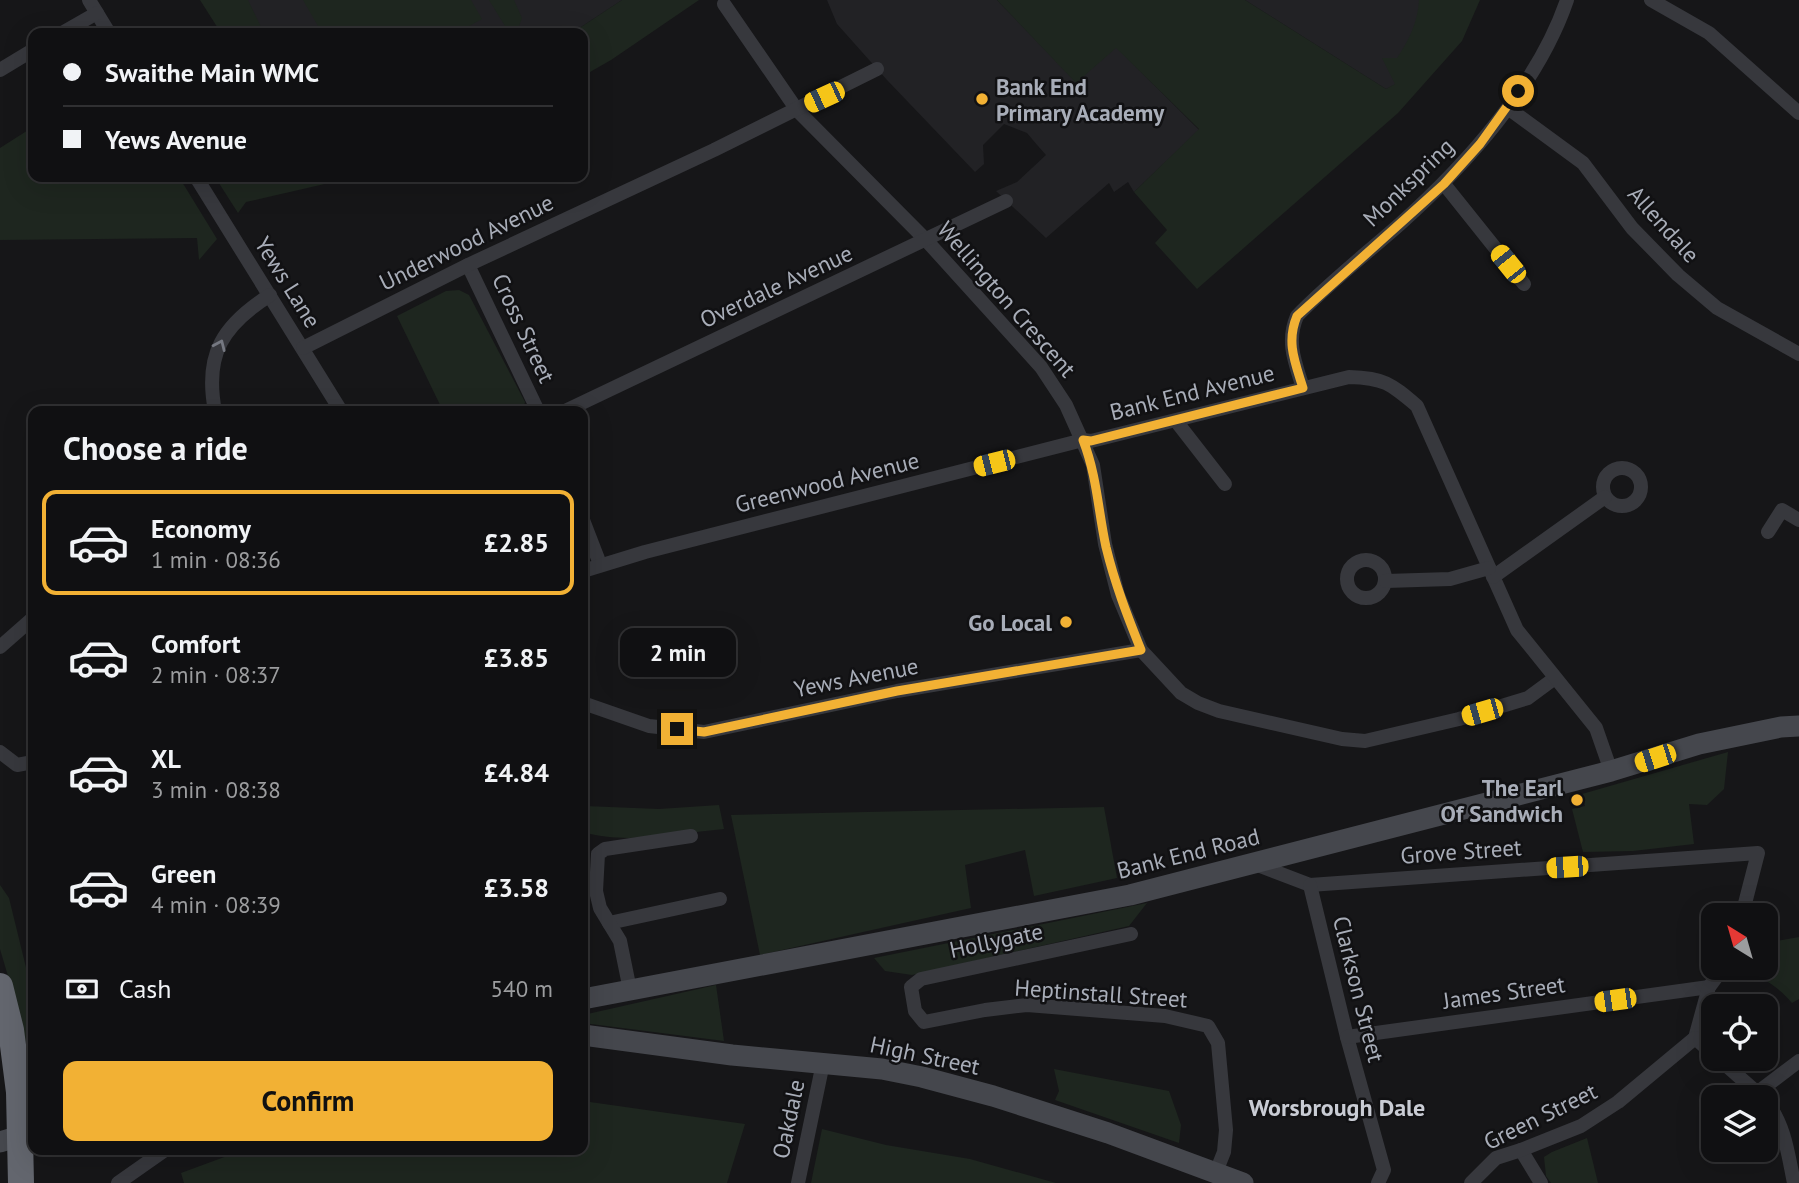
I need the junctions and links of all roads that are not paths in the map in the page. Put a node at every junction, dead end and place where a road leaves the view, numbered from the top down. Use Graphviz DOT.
graph roads {
  1 [pos="1567,0"];
  2 [pos="1651,0"];
  3 [pos="724,4"];
  4 [pos="93,6"];
  5 [pos="68,28"];
  6 [pos="106,28"];
  7 [pos="28,53"];
  8 [pos="877,69"];
  9 [pos="0,70"];
  10 [pos="1508,108"];
  11 [pos="1798,109"];
  12 [pos="797,110"];
  13 [pos="199,182"];
  14 [pos="1444,184"];
  15 [pos="1006,201"];
  16 [pos="926,240"];
  17 [pos="468,265"];
  18 [pos="1524,284"];
  19 [pos="270,295"];
  20 [pos="303,348"];
  21 [pos="1799,354"];
  22 [pos="1303,388"];
  23 [pos="214,406"];
  24 [pos="338,406"];
  25 [pos="536,406"];
  26 [pos="576,406"];
  27 [pos="1176,421"];
  28 [pos="1083,440"];
  29 [pos="1225,484"];
  30 [pos="1605,497"];
  31 [pos="1799,520"];
  32 [pos="1768,532"];
  33 [pos="588,533"];
  34 [pos="600,564"];
  35 [pos="588,569"];
  36 [pos="1491,573"];
  37 [pos="1386,581"];
  38 [pos="28,623"];
  39 [pos="0,648"];
  40 [pos="1141,650"];
  41 [pos="1555,678"];
  42 [pos="588,705"];
  43 [pos="1799,726"];
  44 [pos="0,752"];
  45 [pos="28,763"];
  46 [pos="1611,771"];
  47 [pos="691,836"];
  48 [pos="1255,864"];
  49 [pos="1310,885"];
  50 [pos="720,899"];
  51 [pos="1745,903"];
  52 [pos="609,923"];
  53 [pos="1130,934"];
  54 [pos="1715,980"];
  55 [pos="0,986"];
  56 [pos="1709,988"];
  57 [pos="631,990"];
  58 [pos="588,998"];
  59 [pos="924,1022"];
  60 [pos="588,1036"];
  61 [pos="1347,1037"];
  62 [pos="1695,1038"];
  63 [pos="1701,1043"];
  64 [pos="1799,1061"];
  65 [pos="823,1063"];
  66 [pos="1733,1071"];
  67 [pos="1748,1085"];
  68 [pos="1774,1085"];
  69 [pos="1778,1120"];
  70 [pos="17,1137"];
  71 [pos="1521,1150"];
  72 [pos="158,1155"];
  73 [pos="1216,1172"];
  74 [pos="22,1183"];
  75 [pos="118,1183"];
  76 [pos="798,1183"];
  77 [pos="1243,1183"];
  78 [pos="1378,1183"];
  79 [pos="1471,1183"];
  80 [pos="1541,1183"];
  81 [pos="1794,1183"];
  1 -- 10 [label="street, Monkspring"];
  2 -- 11 [label="street"];
  3 -- 12 [label="street, Wellington Crescent"];
  4 -- 5 [label="street"];
  4 -- 6 [label="street"];
  7 -- 9 [label="street"];
  8 -- 12 [label="street, Underwood Avenue"];
  10 -- 14 [label="street, Monkspring"];
  10 -- 21 [label="street, Allendale"];
  12 -- 16 [label="street, Wellington Crescent"];
  12 -- 17 [label="street, Underwood Avenue"];
  13 -- 19 [label="street, Yews Lane"];
  14 -- 18 [label="street"];
  14 -- 22 [label="street, Monkspring"];
  15 -- 16 [label="street, Overdale Avenue"];
  16 -- 26 [label="street, Overdale Avenue"];
  16 -- 28 [label="street, Wellington Crescent"];
  17 -- 20 [label="street, Underwood Avenue"];
  17 -- 25 [label="street, Cross Street"];
  19 -- 20 [label="street, Yews Lane"];
  23 -- 19 [label="street, one-way"];
  20 -- 24 [label="street, Yews Lane"];
  22 -- 27 [label="street, Bank End Avenue"];
  22 -- 36 [label="street, Bank End Avenue"];
  27 -- 28 [label="street, Bank End Avenue"];
  27 -- 29 [label="street"];
  28 -- 34 [label="street, Greenwood Avenue"];
  28 -- 40 [label="street, Wellington Crescent"];
  30 -- 36 [label="street"];
  31 -- 32 [label="street"];
  33 -- 34 [label="street"];
  34 -- 35 [label="street, Greenwood Avenue"];
  36 -- 37 [label="street"];
  36 -- 41 [label="street, Bank End Avenue"];
  38 -- 39 [label="street"];
  40 -- 41 [label="street, Wellington Crescent"];
  40 -- 42 [label="street, Yews Avenue"];
  41 -- 46 [label="street, Bank End Avenue"];
  43 -- 46 [label="street, Bank End Road"];
  44 -- 45 [label="street"];
  46 -- 48 [label="street, Bank End Road"];
  47 -- 52 [label="street"];
  48 -- 49 [label="street, Grove Street"];
  48 -- 57 [label="street, Bank End Road"];
  49 -- 51 [label="street, Grove Street"];
  49 -- 61 [label="street, Clarkson Street"];
  50 -- 52 [label="street"];
  52 -- 57 [label="street"];
  53 -- 59 [label="street, Hollygate"];
  54 -- 56 [label="street"];
  55 -- 70 [label="highway"];
  56 -- 61 [label="street, James Street"];
  56 -- 62 [label="street"];
  57 -- 58 [label="street, Bank End Road"];
  59 -- 73 [label="street, Heptinstall Street"];
  60 -- 65 [label="street, High Street"];
  61 -- 78 [label="street, Clarkson Street"];
  62 -- 63 [label="street"];
  62 -- 71 [label="street, Green Street"];
  64 -- 68 [label="street"];
  65 -- 73 [label="street, High Street"];
  65 -- 76 [label="street, Oakdale"];
  66 -- 67 [label="street"];
  69 -- 81 [label="street"];
  70 -- 74 [label="highway"];
  71 -- 79 [label="street, Green Street"];
  71 -- 80 [label="street"];
  72 -- 75 [label="street"];
  73 -- 77 [label="street, High Street"];
}
